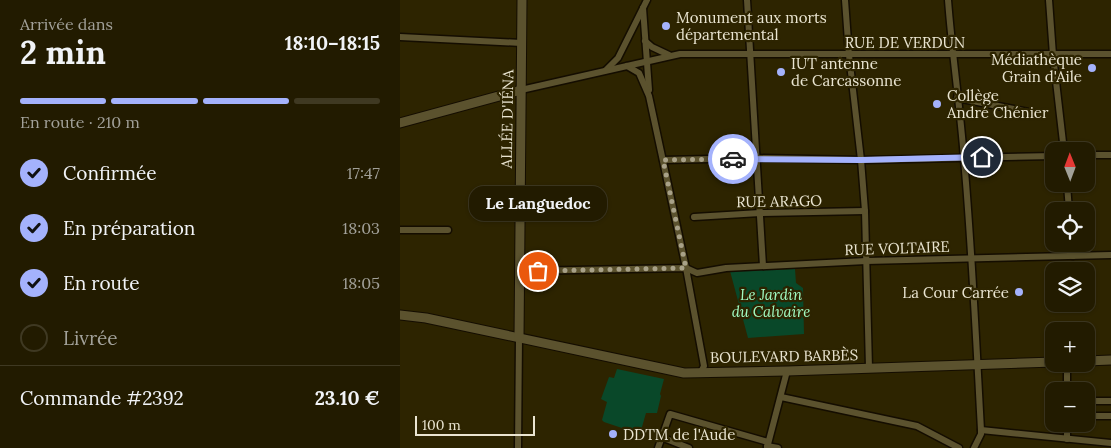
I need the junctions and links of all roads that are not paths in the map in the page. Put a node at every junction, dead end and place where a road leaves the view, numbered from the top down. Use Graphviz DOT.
graph roads {
  1 [pos="522,0"];
  2 [pos="647,0"];
  3 [pos="747,0"];
  4 [pos="845,0"];
  5 [pos="948,0"];
  6 [pos="1049,0"];
  7 [pos="643,8"];
  8 [pos="400,37"];
  9 [pos="645,41"];
  10 [pos="521,43"];
  11 [pos="750,53"];
  12 [pos="1111,54"];
  13 [pos="669,55"];
  14 [pos="848,55"];
  15 [pos="952,55"];
  16 [pos="1053,55"];
  17 [pos="647,60"];
  18 [pos="627,66"];
  19 [pos="605,71"];
  20 [pos="521,90"];
  21 [pos="649,96"];
  22 [pos="957,98"];
  23 [pos="1034,113"];
  24 [pos="400,123"];
  25 [pos="1063,142"];
  26 [pos="1095,155"];
  27 [pos="1111,155"];
  28 [pos="1045,156"];
  29 [pos="756,158"];
  30 [pos="964,158"];
  31 [pos="663,160"];
  32 [pos="861,160"];
  33 [pos="865,211"];
  34 [pos="760,213"];
  35 [pos="694,217"];
  36 [pos="400,230"];
  37 [pos="448,230"];
  38 [pos="1072,252"];
  39 [pos="1111,255"];
  40 [pos="1072,256"];
  41 [pos="972,258"];
  42 [pos="866,261"];
  43 [pos="763,266"];
  44 [pos="686,268"];
  45 [pos="519,271"];
  46 [pos="400,315"];
  47 [pos="519,338"];
  48 [pos="1111,360"];
  49 [pos="1095,361"];
  50 [pos="1045,362"];
  51 [pos="978,365"];
  52 [pos="869,368"];
  53 [pos="787,371"];
  54 [pos="701,372"];
  55 [pos="781,397"];
  56 [pos="1095,401"];
  57 [pos="1111,401"];
  58 [pos="1095,416"];
  59 [pos="1111,416"];
  60 [pos="981,430"];
  61 [pos="1067,432"];
  62 [pos="661,437"];
  63 [pos="1067,438"];
  64 [pos="1111,443"];
  65 [pos="767,445"];
  66 [pos="518,448"];
  67 [pos="658,448"];
  68 [pos="689,448"];
  69 [pos="778,448"];
  70 [pos="959,448"];
  71 [pos="974,448"];
  1 -- 10 [label="main road, ALLÉE D'IÉNA"];
  2 -- 7 [label="street"];
  3 -- 11 [label="street"];
  4 -- 14 [label="street"];
  5 -- 15 [label="street"];
  6 -- 16 [label="street"];
  7 -- 9 [label="street"];
  7 -- 19 [label="street"];
  8 -- 10 [label="street"];
  9 -- 13 [label="street"];
  9 -- 17 [label="street"];
  10 -- 20 [label="main road, ALLÉE D'IÉNA"];
  11 -- 13 [label="street, RUE DE VERDUN"];
  11 -- 14 [label="street, RUE DE VERDUN"];
  11 -- 29 [label="street"];
  12 -- 16 [label="street, RUE DE VERDUN"];
  13 -- 17 [label="street, RUE DE VERDUN"];
  14 -- 15 [label="street, RUE DE VERDUN"];
  14 -- 32 [label="street"];
  15 -- 16 [label="street, RUE DE VERDUN"];
  15 -- 22 [label="street"];
  16 -- 25 [label="street"];
  17 -- 18 [label="street, RUE DE VERDUN"];
  17 -- 21 [label="street"];
  18 -- 19 [label="street, RUE DE VERDUN"];
  18 -- 21 [label="street"];
  19 -- 20 [label="street, RUE DE VERDUN"];
  20 -- 24 [label="main road"];
  20 -- 45 [label="main road, ALLÉE D'IÉNA"];
  21 -- 31 [label="street"];
  22 -- 23 [label="street"];
  22 -- 30 [label="street"];
  26 -- 27 [label="street"];
  28 -- 30 [label="street"];
  29 -- 31 [label="street"];
  29 -- 32 [label="street"];
  29 -- 34 [label="street"];
  30 -- 32 [label="street"];
  30 -- 41 [label="street"];
  31 -- 44 [label="street"];
  32 -- 33 [label="street"];
  33 -- 34 [label="street, RUE ARAGO"];
  33 -- 42 [label="street"];
  34 -- 35 [label="street, RUE ARAGO"];
  34 -- 43 [label="street"];
  36 -- 37 [label="street"];
  38 -- 40 [label="street"];
  39 -- 40 [label="street, RUE VOLTAIRE"];
  40 -- 41 [label="street, RUE VOLTAIRE"];
  41 -- 42 [label="street, RUE VOLTAIRE"];
  41 -- 51 [label="street"];
  42 -- 43 [label="street, RUE VOLTAIRE"];
  42 -- 52 [label="street"];
  43 -- 44 [label="street, RUE VOLTAIRE"];
  44 -- 45 [label="street, RUE VOLTAIRE"];
  44 -- 54 [label="street"];
  45 -- 47 [label="main road, ALLÉE D'IÉNA"];
  46 -- 47 [label="main road, BOULEVARD BARBÈS"];
  47 -- 54 [label="main road, BOULEVARD BARBÈS"];
  47 -- 66 [label="street, ALLÉE D'IÉNA"];
  48 -- 49 [label="main road"];
  50 -- 51 [label="main road, BOULEVARD BARBÈS"];
  51 -- 52 [label="main road, BOULEVARD BARBÈS"];
  51 -- 60 [label="street"];
  52 -- 53 [label="main road, BOULEVARD BARBÈS"];
  53 -- 54 [label="main road, BOULEVARD BARBÈS"];
  53 -- 55 [label="street"];
  55 -- 65 [label="street"];
  55 -- 70 [label="street"];
  56 -- 57 [label="street"];
  58 -- 59 [label="street"];
  60 -- 63 [label="street"];
  60 -- 71 [label="street"];
  61 -- 63 [label="street"];
  62 -- 65 [label="street"];
  62 -- 67 [label="street"];
  62 -- 68 [label="street"];
  63 -- 64 [label="street"];
  65 -- 69 [label="street"];
}
